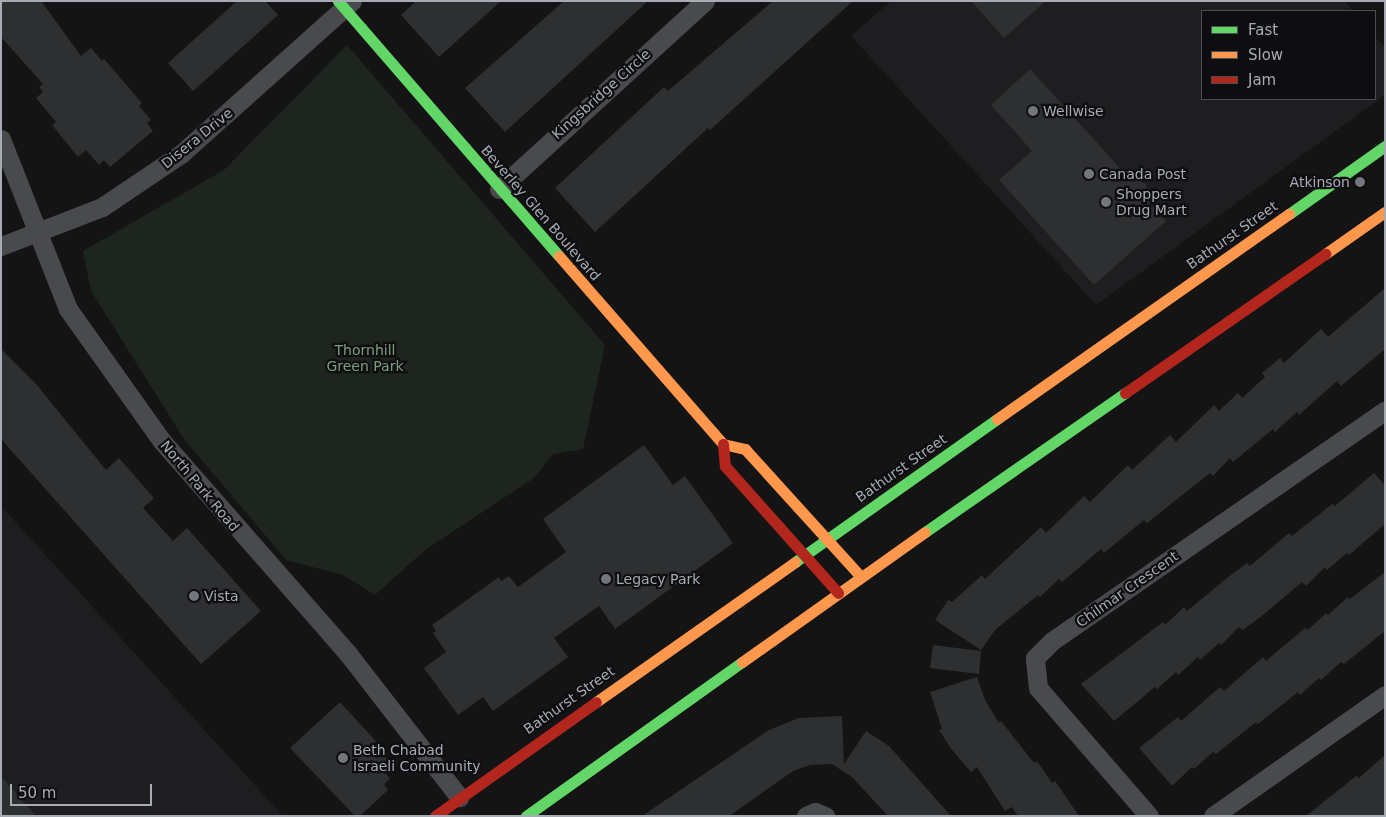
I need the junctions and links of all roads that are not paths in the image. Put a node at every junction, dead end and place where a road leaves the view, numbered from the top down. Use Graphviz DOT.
graph roads {
  1 [pos="705,1"];
  2 [pos="345,4"];
  3 [pos="1,140"];
  4 [pos="1385,146"];
  5 [pos="499,189"];
  6 [pos="1385,212"];
  7 [pos="37,234"];
  8 [pos="1,246"];
  9 [pos="1385,410"];
  10 [pos="723,444"];
  11 [pos="827,539"];
  12 [pos="804,554"];
  13 [pos="861,577"];
  14 [pos="838,593"];
  15 [pos="1385,695"];
  16 [pos="459,797"];
  17 [pos="435,816"];
  18 [pos="526,816"];
  19 [pos="806,816"];
  20 [pos="825,816"];
  21 [pos="1149,816"];
  22 [pos="1213,816"];
  1 -- 5 [label="street, Kingsbridge Circle"];
  2 -- 5 [label="main road, Beverley Glen Boulevard"];
  2 -- 7 [label="street, Disera Drive"];
  3 -- 7 [label="street, North Park Road"];
  4 -- 11 [label="main road, Bathurst Street"];
  5 -- 10 [label="main road, Beverley Glen Boulevard"];
  6 -- 13 [label="main road"];
  7 -- 8 [label="street, Disera Drive"];
  7 -- 16 [label="street, North Park Road"];
  9 -- 21 [label="street, Chilmar Crescent"];
  10 -- 11 [label="main road"];
  10 -- 12 [label="main road"];
  11 -- 12 [label="main road, Bathurst Street"];
  11 -- 13 [label="main road"];
  12 -- 14 [label="main road"];
  12 -- 16 [label="main road, Bathurst Street"];
  13 -- 14 [label="main road"];
  14 -- 18 [label="main road"];
  15 -- 22 [label="street"];
  16 -- 17 [label="main road, Bathurst Street"];
  19 -- 20 [label="street"];
}
